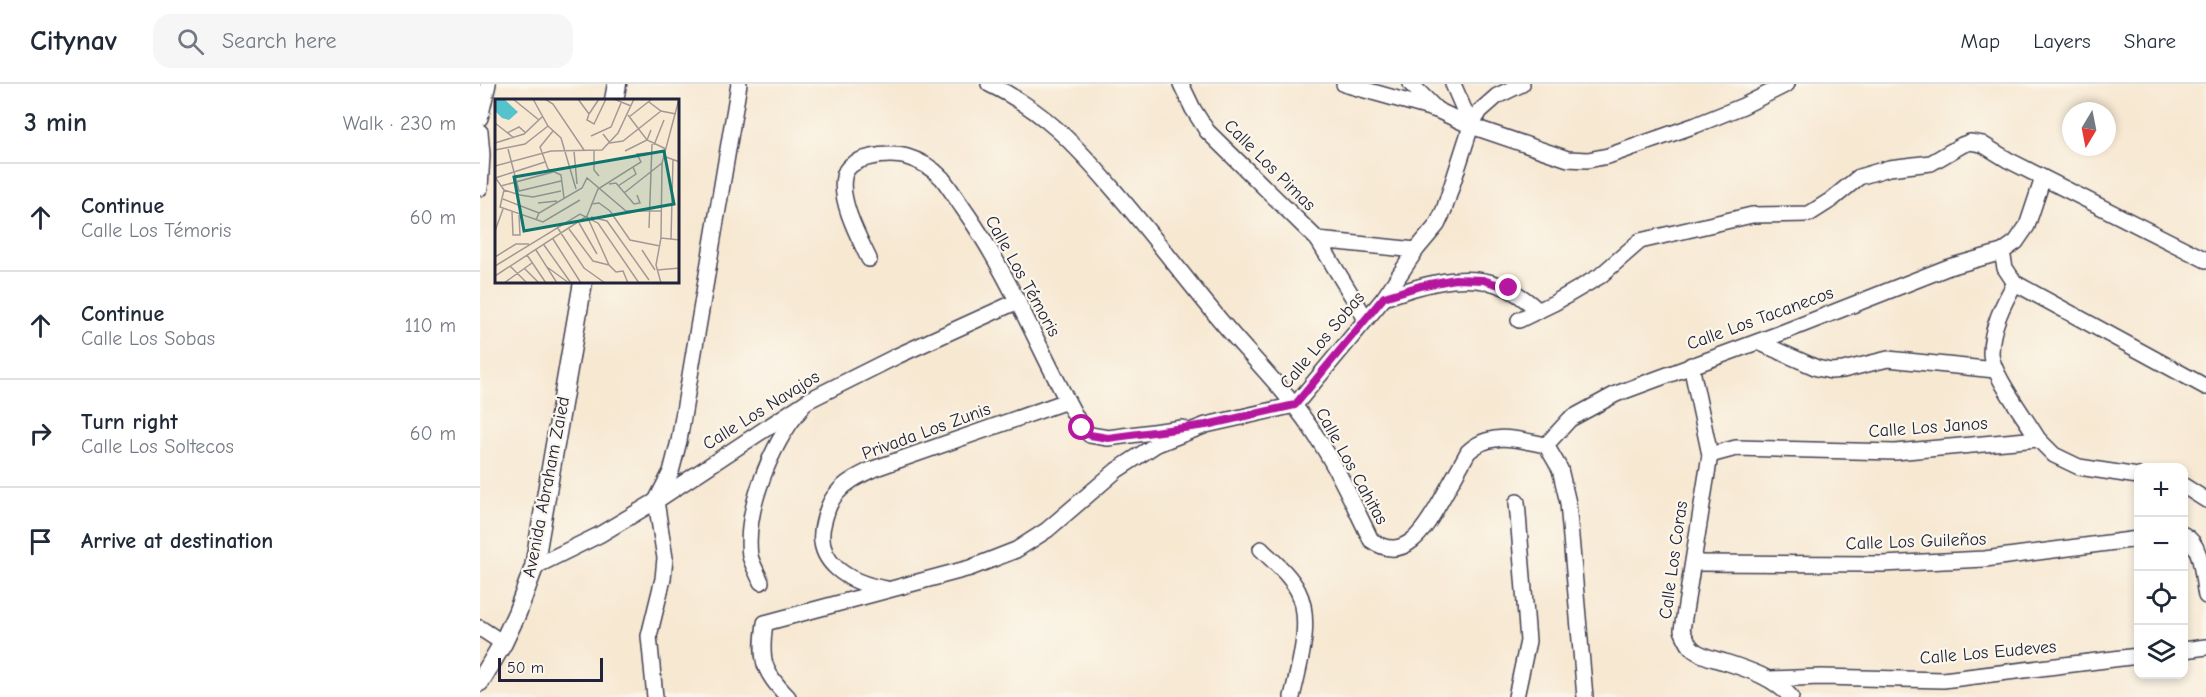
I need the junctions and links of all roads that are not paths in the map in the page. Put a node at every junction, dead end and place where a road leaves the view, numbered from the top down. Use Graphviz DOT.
graph roads {
  1 [pos="488,84"];
  2 [pos="617,84"];
  3 [pos="739,84"];
  4 [pos="989,84"];
  5 [pos="1181,84"];
  6 [pos="1344,84"];
  7 [pos="1412,84"];
  8 [pos="1453,84"];
  9 [pos="1522,84"];
  10 [pos="1787,84"];
  11 [pos="615,99"];
  12 [pos="1437,110"];
  13 [pos="480,118"];
  14 [pos="1471,126"];
  15 [pos="480,132"];
  16 [pos="2043,177"];
  17 [pos="480,188"];
  18 [pos="1318,240"];
  19 [pos="1416,250"];
  20 [pos="2002,252"];
  21 [pos="869,259"];
  22 [pos="2206,260"];
  23 [pos="2015,283"];
  24 [pos="583,284"];
  25 [pos="1384,297"];
  26 [pos="1018,301"];
  27 [pos="1538,311"];
  28 [pos="1366,319"];
  29 [pos="1519,320"];
  30 [pos="1758,342"];
  31 [pos="1691,365"];
  32 [pos="1995,369"];
  33 [pos="2206,387"];
  34 [pos="809,400"];
  35 [pos="1067,401"];
  36 [pos="1295,405"];
  37 [pos="1206,425"];
  38 [pos="2038,439"];
  39 [pos="1546,445"];
  40 [pos="1710,456"];
  41 [pos="2134,475"];
  42 [pos="2188,489"];
  43 [pos="2206,500"];
  44 [pos="657,501"];
  45 [pos="1517,502"];
  46 [pos="2134,540"];
  47 [pos="2188,540"];
  48 [pos="1261,549"];
  49 [pos="1694,562"];
  50 [pos="534,567"];
  51 [pos="761,582"];
  52 [pos="891,590"];
  53 [pos="2206,596"];
  54 [pos="480,628"];
  55 [pos="503,643"];
  56 [pos="2206,647"];
  57 [pos="2188,649"];
  58 [pos="2134,657"];
  59 [pos="1770,679"];
  60 [pos="480,682"];
  61 [pos="655,697"];
  62 [pos="788,697"];
  63 [pos="1292,697"];
  64 [pos="1516,697"];
  65 [pos="1585,697"];
  66 [pos="1791,697"];
  1 -- 13 [label="street"];
  2 -- 11 [label="street"];
  3 -- 44 [label="street"];
  4 -- 36 [label="street, Calle Los Cahitas"];
  5 -- 18 [label="street, Calle Los Pimas"];
  6 -- 12 [label="street"];
  7 -- 12 [label="street"];
  8 -- 14 [label="street"];
  9 -- 14 [label="street, Calle Los Sobas"];
  10 -- 14 [label="street"];
  12 -- 14 [label="street"];
  14 -- 19 [label="street, Calle Los Sobas"];
  15 -- 17 [label="street"];
  16 -- 20 [label="street, Calle Los Tacanecos"];
  16 -- 22 [label="street"];
  16 -- 27 [label="street"];
  18 -- 19 [label="street"];
  18 -- 28 [label="street, Calle Los Pimas"];
  19 -- 25 [label="street, Calle Los Sobas"];
  20 -- 23 [label="street"];
  20 -- 30 [label="street, Calle Los Tacanecos"];
  21 -- 26 [label="street, Calle Los Témoris"];
  23 -- 32 [label="street"];
  23 -- 33 [label="street"];
  24 -- 50 [label="street, Avenida Abraham Zaied"];
  25 -- 27 [label="street"];
  25 -- 28 [label="street, Calle Los Sobas"];
  26 -- 34 [label="street, Calle Los Navajos"];
  26 -- 35 [label="street, Calle Los Témoris"];
  27 -- 29 [label="street"];
  28 -- 36 [label="street, Calle Los Sobas"];
  30 -- 31 [label="street, Calle Los Tacanecos"];
  30 -- 32 [label="street"];
  31 -- 39 [label="street, Calle Los Tacanecos"];
  31 -- 40 [label="street, Calle Los Coras"];
  32 -- 38 [label="street"];
  34 -- 44 [label="street, Calle Los Navajos"];
  34 -- 51 [label="street"];
  35 -- 37 [label="street, Calle Los Témoris"];
  35 -- 52 [label="street, Privada Los Zunis"];
  36 -- 37 [label="street, Calle Los Sobas"];
  36 -- 39 [label="street, Calle Los Cahitas"];
  37 -- 52 [label="street, Calle Los Sobas"];
  38 -- 40 [label="street, Calle Los Janos"];
  38 -- 41 [label="street"];
  39 -- 65 [label="street"];
  40 -- 49 [label="street, Calle Los Coras"];
  42 -- 43 [label="street"];
  44 -- 50 [label="street, Calle Los Navajos"];
  44 -- 61 [label="street"];
  45 -- 64 [label="street"];
  46 -- 49 [label="street, Calle Los Guileños"];
  47 -- 53 [label="street"];
  48 -- 63 [label="street"];
  49 -- 59 [label="street, Calle Los Coras"];
  50 -- 55 [label="street, Avenida Abraham Zaied"];
  52 -- 62 [label="street, Calle Los Sobas"];
  54 -- 55 [label="street"];
  55 -- 60 [label="street, Avenida Abraham Zaied"];
  56 -- 57 [label="street"];
  58 -- 59 [label="street, Calle Los Eudeves"];
  59 -- 66 [label="street, Calle Los Coras"];
}
